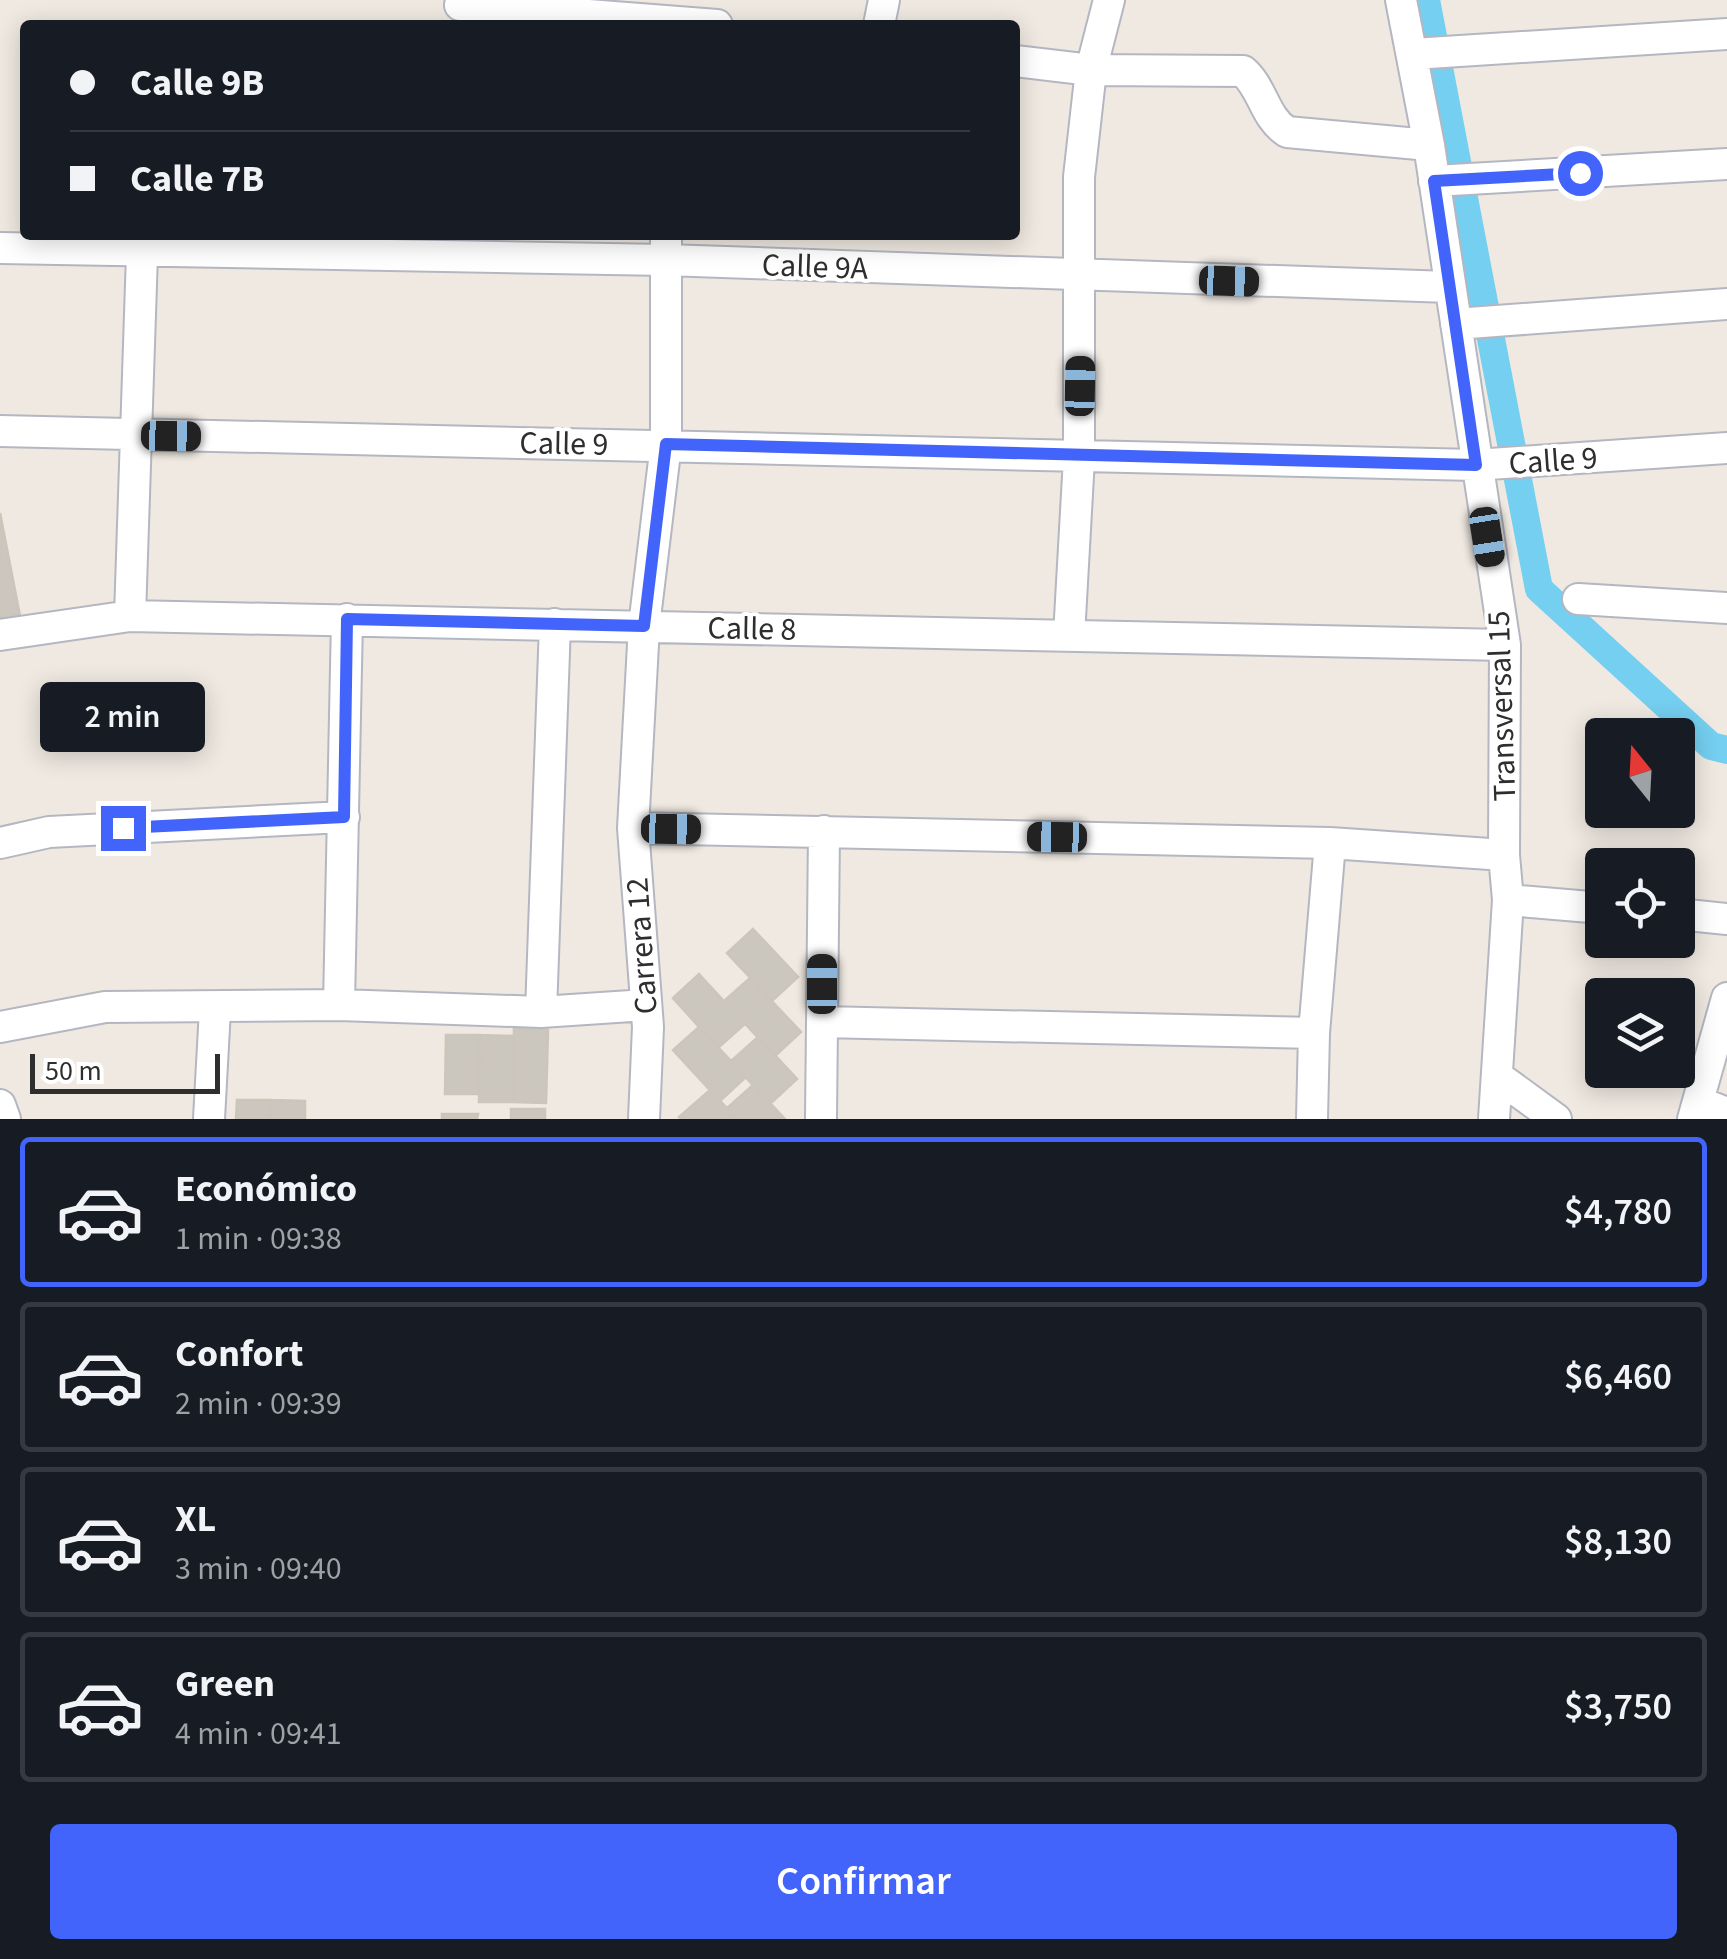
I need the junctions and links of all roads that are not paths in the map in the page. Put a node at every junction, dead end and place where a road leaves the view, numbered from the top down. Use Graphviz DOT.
graph roads {
  1 [pos="1109,0"];
  2 [pos="1400,0"];
  3 [pos="461,10"];
  4 [pos="668,15"];
  5 [pos="693,20"];
  6 [pos="1727,34"];
  7 [pos="1428,52"];
  8 [pos="1020,62"];
  9 [pos="1091,70"];
  10 [pos="1429,145"];
  11 [pos="1727,164"];
  12 [pos="1451,180"];
  13 [pos="479,246"];
  14 [pos="666,247"];
  15 [pos="0,248"];
  16 [pos="142,254"];
  17 [pos="1082,277"];
  18 [pos="1449,287"];
  19 [pos="1727,304"];
  20 [pos="1466,324"];
  21 [pos="0,432"];
  22 [pos="133,435"];
  23 [pos="666,444"];
  24 [pos="1727,448"];
  25 [pos="1079,458"];
  26 [pos="1486,464"];
  27 [pos="1578,599"];
  28 [pos="1727,608"];
  29 [pos="130,616"];
  30 [pos="347,619"];
  31 [pos="555,624"];
  32 [pos="644,626"];
  33 [pos="0,635"];
  34 [pos="1070,636"];
  35 [pos="1505,645"];
  36 [pos="344,817"];
  37 [pos="633,828"];
  38 [pos="824,831"];
  39 [pos="0,843"];
  40 [pos="1330,843"];
  41 [pos="1504,855"];
  42 [pos="1508,900"];
  43 [pos="1585,907"];
  44 [pos="1695,915"];
  45 [pos="1727,918"];
  46 [pos="1727,998"];
  47 [pos="646,1005"];
  48 [pos="339,1006"];
  49 [pos="215,1009"];
  50 [pos="540,1012"];
  51 [pos="822,1022"];
  52 [pos="0,1027"];
  53 [pos="1314,1033"];
  54 [pos="1497,1076"];
  55 [pos="0,1105"];
  56 [pos="1706,1111"];
  57 [pos="5,1119"];
  58 [pos="209,1119"];
  59 [pos="644,1119"];
  60 [pos="821,1119"];
  61 [pos="1312,1119"];
  62 [pos="1494,1119"];
  63 [pos="1556,1119"];
  1 -- 9 [label="street"];
  2 -- 7 [label="street, Transversal 15"];
  3 -- 4 [label="street"];
  4 -- 5 [label="street"];
  6 -- 7 [label="street"];
  7 -- 10 [label="street, Transversal 15"];
  8 -- 9 [label="street"];
  9 -- 10 [label="street"];
  9 -- 17 [label="street"];
  10 -- 12 [label="street, Transversal 15"];
  11 -- 12 [label="street"];
  12 -- 18 [label="street, Transversal 15"];
  13 -- 14 [label="street, Calle 9A"];
  13 -- 16 [label="street, Calle 9A"];
  14 -- 17 [label="street, Calle 9A"];
  14 -- 23 [label="street, Carrera 12"];
  15 -- 16 [label="street, Calle 9A"];
  16 -- 22 [label="street"];
  17 -- 18 [label="street, Calle 9A"];
  17 -- 25 [label="street"];
  18 -- 20 [label="street, Transversal 15"];
  19 -- 20 [label="street"];
  20 -- 26 [label="street, Transversal 15"];
  21 -- 22 [label="street, Calle 9"];
  22 -- 23 [label="street, Calle 9"];
  22 -- 29 [label="street"];
  23 -- 25 [label="street, Calle 9"];
  23 -- 32 [label="street, Carrera 12"];
  24 -- 26 [label="street, Calle 9"];
  25 -- 26 [label="street, Calle 9"];
  25 -- 34 [label="street"];
  26 -- 35 [label="street, Transversal 15"];
  27 -- 28 [label="street"];
  29 -- 30 [label="street, Calle 8"];
  29 -- 33 [label="street, Calle 8"];
  30 -- 31 [label="street, Calle 8"];
  30 -- 36 [label="street"];
  31 -- 32 [label="street, Calle 8"];
  31 -- 50 [label="street"];
  32 -- 34 [label="street, Calle 8"];
  32 -- 37 [label="street, Carrera 12"];
  34 -- 35 [label="street, Calle 8"];
  35 -- 41 [label="street, Transversal 15"];
  36 -- 39 [label="street"];
  36 -- 48 [label="street"];
  37 -- 38 [label="street"];
  37 -- 47 [label="street, Carrera 12"];
  38 -- 40 [label="street"];
  38 -- 51 [label="street"];
  40 -- 41 [label="street"];
  40 -- 53 [label="street"];
  41 -- 42 [label="street, Transversal 15"];
  42 -- 43 [label="street"];
  42 -- 54 [label="street, Transversal 15"];
  44 -- 45 [label="street"];
  46 -- 56 [label="street"];
  47 -- 50 [label="street"];
  47 -- 59 [label="street, Carrera 12"];
  48 -- 49 [label="street"];
  48 -- 50 [label="street"];
  49 -- 52 [label="street"];
  49 -- 58 [label="street"];
  51 -- 53 [label="street"];
  51 -- 60 [label="street"];
  53 -- 61 [label="street"];
  54 -- 62 [label="street, Transversal 15"];
  54 -- 63 [label="street"];
  55 -- 57 [label="street"];
}
